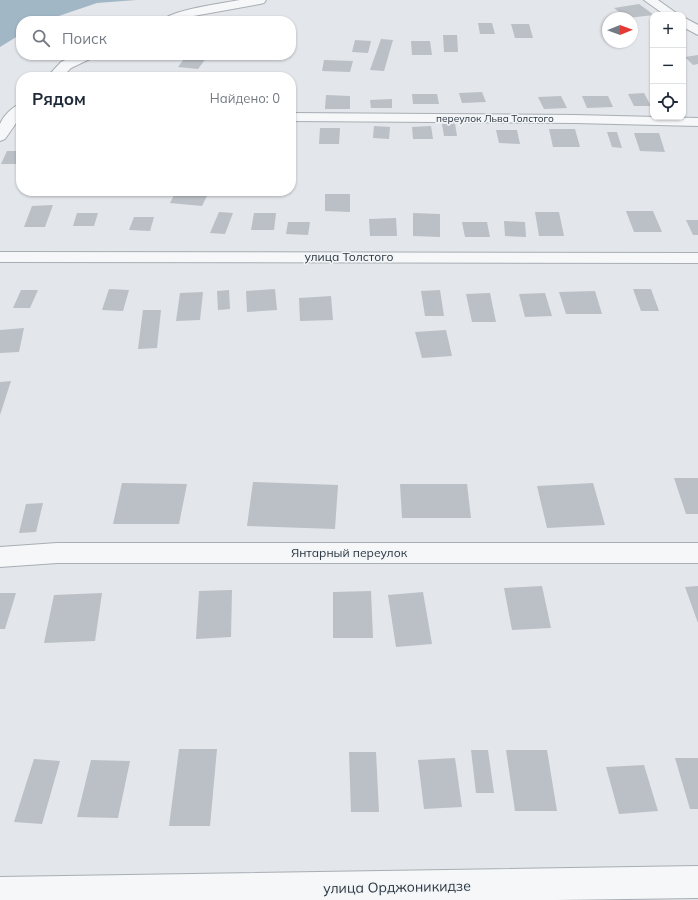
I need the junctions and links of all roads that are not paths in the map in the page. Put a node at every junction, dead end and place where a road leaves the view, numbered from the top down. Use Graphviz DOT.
graph roads {
  1 [pos="260,0"];
  2 [pos="650,0"];
  3 [pos="668,12"];
  4 [pos="181,16"];
  5 [pos="686,23"];
  6 [pos="698,31"];
  7 [pos="77,60"];
  8 [pos="59,72"];
  9 [pos="16,116"];
  10 [pos="296,117"];
  11 [pos="698,122"];
  12 [pos="0,136"];
  13 [pos="0,257"];
  14 [pos="698,258"];
  15 [pos="698,552"];
  16 [pos="0,556"];
  17 [pos="698,882"];
  18 [pos="0,893"];
  1 -- 4 [label="street"];
  2 -- 3 [label="street"];
  5 -- 6 [label="street"];
  7 -- 8 [label="street"];
  9 -- 12 [label="street"];
  10 -- 11 [label="street, переулок Льва Толстого"];
  13 -- 14 [label="street, улица Толстого"];
  15 -- 16 [label="street, Янтарный переулок"];
  17 -- 18 [label="street, улица Орджоникидзе"];
}
